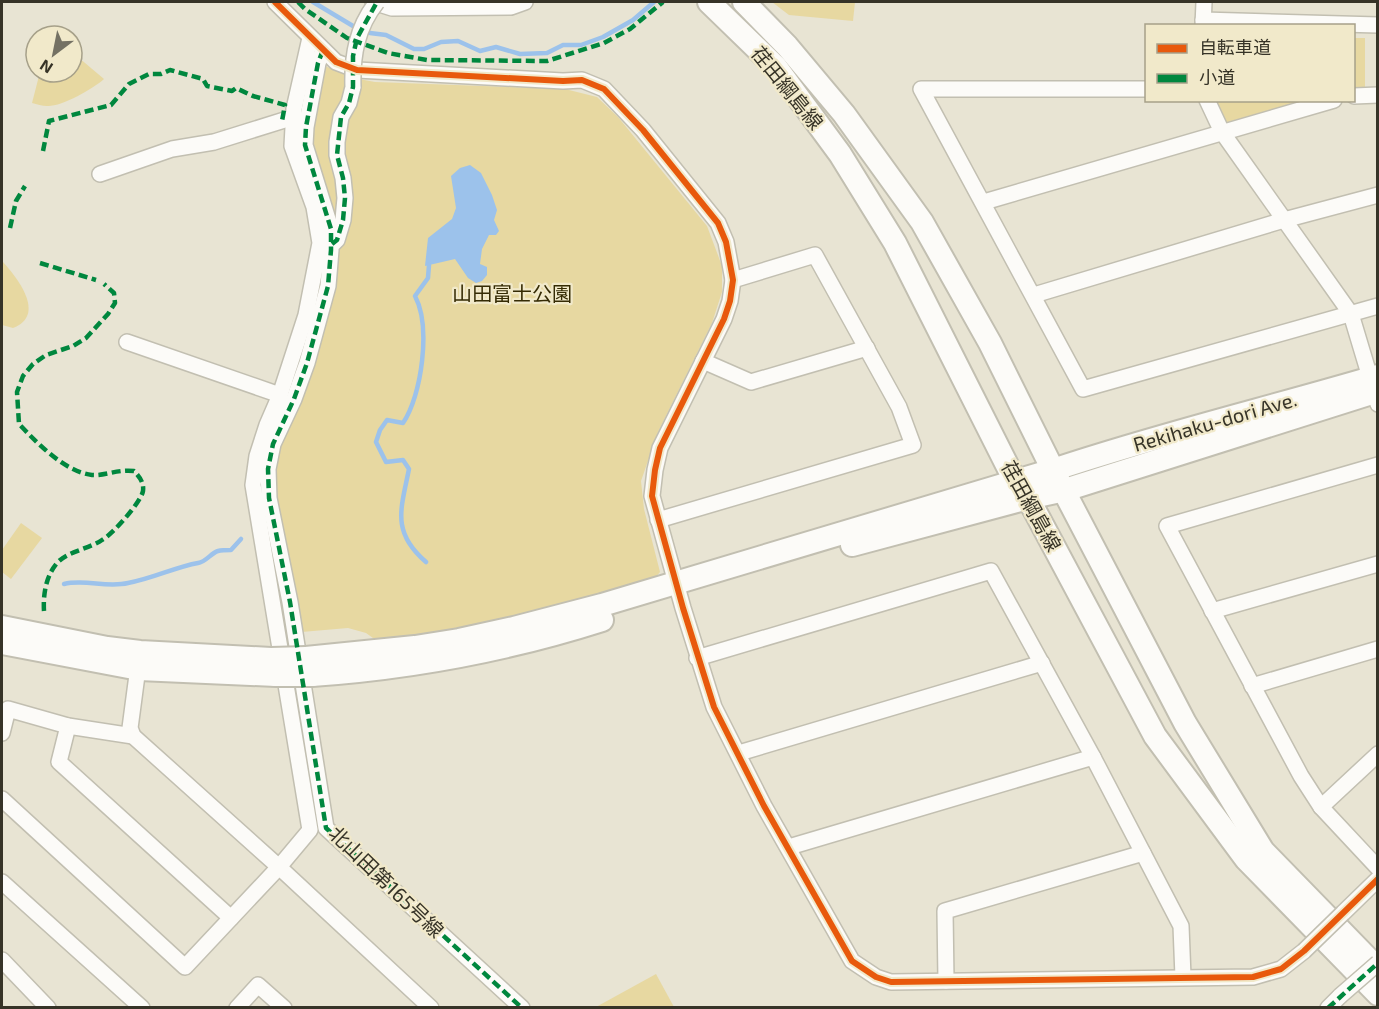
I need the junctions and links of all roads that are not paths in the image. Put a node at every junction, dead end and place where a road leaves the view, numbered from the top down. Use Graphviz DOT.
graph roads {
  1 [pos="275,2"];
  2 [pos="375,2"];
  3 [pos="525,2"];
  4 [pos="710,2"];
  5 [pos="744,2"];
  6 [pos="1204,2"];
  7 [pos="448,4"];
  8 [pos="1203,23"];
  9 [pos="1290,24"];
  10 [pos="1355,25"];
  11 [pos="1377,25"];
  12 [pos="310,38"];
  13 [pos="323,50"];
  14 [pos="1145,88"];
  15 [pos="1377,95"];
  16 [pos="1355,96"];
  17 [pos="1208,102"];
  18 [pos="1327,102"];
  19 [pos="294,117"];
  20 [pos="1222,132"];
  21 [pos="100,174"];
  22 [pos="1377,195"];
  23 [pos="984,202"];
  24 [pos="1284,220"];
  25 [pos="332,246"];
  26 [pos="733,280"];
  27 [pos="1034,295"];
  28 [pos="1377,306"];
  29 [pos="1351,314"];
  30 [pos="127,342"];
  31 [pos="867,348"];
  32 [pos="703,361"];
  33 [pos="1375,388"];
  34 [pos="280,395"];
  35 [pos="1377,465"];
  36 [pos="1053,470"];
  37 [pos="1021,489"];
  38 [pos="1065,490"];
  39 [pos="658,520"];
  40 [pos="1377,564"];
  41 [pos="678,589"];
  42 [pos="1212,611"];
  43 [pos="2,627"];
  44 [pos="2,643"];
  45 [pos="1377,649"];
  46 [pos="697,658"];
  47 [pos="139,660"];
  48 [pos="305,663"];
  49 [pos="1042,663"];
  50 [pos="1252,686"];
  51 [pos="68,726"];
  52 [pos="2,734"];
  53 [pos="133,736"];
  54 [pos="739,753"];
  55 [pos="1377,754"];
  56 [pos="1093,757"];
  57 [pos="2,799"];
  58 [pos="1321,807"];
  59 [pos="789,847"];
  60 [pos="1143,853"];
  61 [pos="279,867"];
  62 [pos="1377,868"];
  63 [pos="1377,879"];
  64 [pos="2,882"];
  65 [pos="231,918"];
  66 [pos="2,960"];
  67 [pos="1377,963"];
  68 [pos="1377,969"];
  69 [pos="1183,977"];
  70 [pos="946,981"];
  71 [pos="1377,994"];
  72 [pos="48,1008"];
  73 [pos="142,1008"];
  74 [pos="237,1008"];
  75 [pos="284,1008"];
  76 [pos="431,1008"];
  77 [pos="522,1008"];
  78 [pos="1328,1008"];
  1 -- 12 [label="street"];
  2 -- 7 [label="street"];
  2 -- 25 [label="street, bridge"];
  3 -- 7 [label="street"];
  4 -- 37 [label="main road, 荏田綱島線"];
  5 -- 36 [label="main road, 荏田綱島線"];
  6 -- 8 [label="street"];
  8 -- 9 [label="street"];
  10 -- 11 [label="street"];
  12 -- 13 [label="street"];
  12 -- 19 [label="street"];
  13 -- 25 [label="street"];
  13 -- 26 [label="street"];
  14 -- 23 [label="street"];
  15 -- 16 [label="street"];
  17 -- 20 [label="street"];
  18 -- 20 [label="street"];
  19 -- 21 [label="street"];
  19 -- 34 [label="street"];
  20 -- 23 [label="street"];
  20 -- 24 [label="street"];
  22 -- 24 [label="street"];
  23 -- 27 [label="street"];
  24 -- 27 [label="street"];
  24 -- 29 [label="street"];
  25 -- 48 [label="street, 北山田第165号線"];
  26 -- 31 [label="street"];
  26 -- 32 [label="street"];
  27 -- 29 [label="street"];
  28 -- 29 [label="street"];
  29 -- 33 [label="street"];
  30 -- 34 [label="street"];
  31 -- 32 [label="street"];
  31 -- 39 [label="street"];
  32 -- 39 [label="street"];
  33 -- 36 [label="main road, Rekihaku-dori Ave."];
  33 -- 38 [label="main road, Rekihaku-dori Ave."];
  34 -- 61 [label="street"];
  35 -- 42 [label="street"];
  36 -- 37 [label="main road, Rekihaku-dori Ave."];
  36 -- 38 [label="main road, 荏田綱島線"];
  37 -- 38 [label="main road, Rekihaku-dori Ave."];
  37 -- 41 [label="main road"];
  37 -- 71 [label="main road, 荏田綱島線"];
  38 -- 68 [label="main road, 荏田綱島線"];
  39 -- 41 [label="street"];
  40 -- 42 [label="street"];
  41 -- 46 [label="street"];
  41 -- 48 [label="main road"];
  42 -- 50 [label="street"];
  43 -- 47 [label="main road"];
  44 -- 47 [label="main road"];
  45 -- 50 [label="street"];
  46 -- 49 [label="street"];
  46 -- 54 [label="street"];
  47 -- 48 [label="main road, bridge"];
  47 -- 53 [label="street"];
  48 -- 77 [label="street, 北山田第165号線"];
  49 -- 54 [label="street"];
  49 -- 56 [label="street"];
  50 -- 58 [label="street"];
  51 -- 52 [label="street"];
  51 -- 53 [label="street"];
  51 -- 65 [label="street"];
  53 -- 61 [label="street"];
  54 -- 59 [label="street"];
  55 -- 58 [label="street"];
  56 -- 59 [label="street"];
  56 -- 60 [label="street"];
  57 -- 65 [label="street"];
  58 -- 62 [label="street"];
  59 -- 70 [label="street"];
  60 -- 69 [label="street"];
  60 -- 70 [label="street"];
  61 -- 65 [label="street"];
  61 -- 76 [label="street"];
  63 -- 69 [label="street, bridge"];
  64 -- 73 [label="street"];
  66 -- 72 [label="street"];
  67 -- 78 [label="street, bridge"];
  69 -- 70 [label="street"];
  74 -- 75 [label="street"];
}
